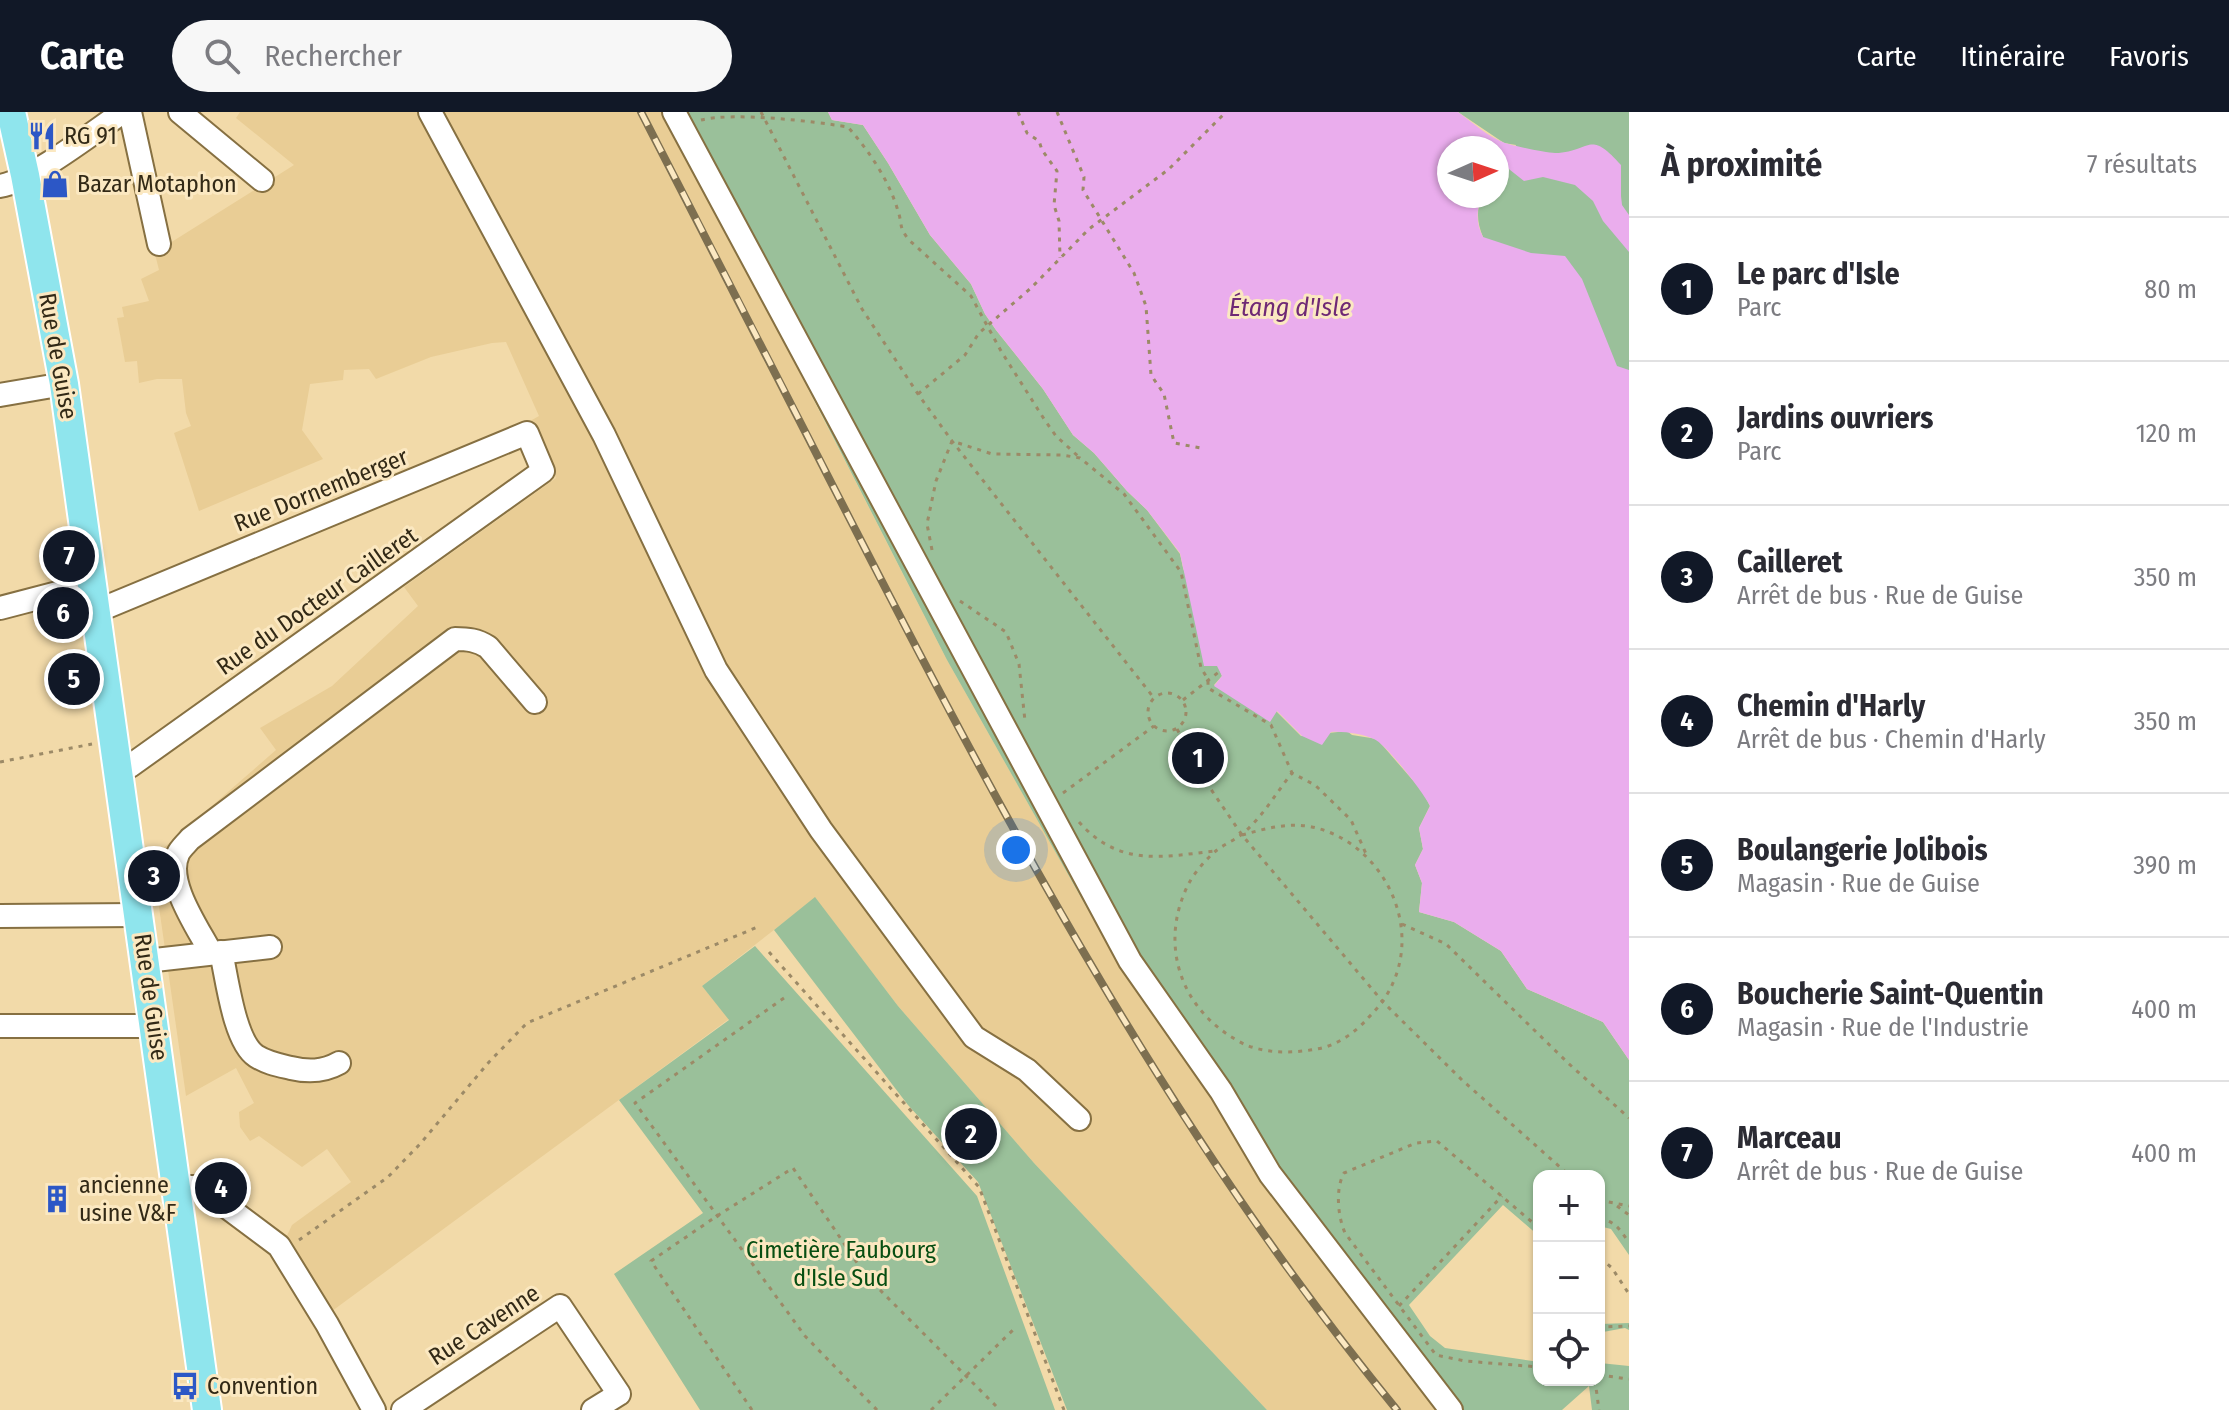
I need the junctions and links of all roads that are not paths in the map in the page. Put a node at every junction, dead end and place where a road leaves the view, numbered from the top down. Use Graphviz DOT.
graph roads {
  1 [pos="11,112"];
  2 [pos="123,112"];
  3 [pos="130,112"];
  4 [pos="180,112"];
  5 [pos="430,112"];
  6 [pos="674,112"];
  7 [pos="13,180"];
  8 [pos="262,180"];
  9 [pos="159,244"];
  10 [pos="64,384"];
  11 [pos="0,395"];
  12 [pos="543,471"];
  13 [pos="94,598"];
  14 [pos="0,608"];
  15 [pos="535,702"];
  16 [pos="118,767"];
  17 [pos="139,915"];
  18 [pos="0,916"];
  19 [pos="270,947"];
  20 [pos="216,952"];
  21 [pos="146,961"];
  22 [pos="0,1026"];
  23 [pos="155,1026"];
  24 [pos="339,1063"];
  25 [pos="1079,1119"];
  26 [pos="178,1187"];
  27 [pos="207,1410"];
  28 [pos="374,1410"];
  29 [pos="403,1410"];
  30 [pos="593,1410"];
  31 [pos="1451,1410"];
  1 -- 7 [label="main road, Rue de Guise"];
  2 -- 7 [label="street"];
  3 -- 9 [label="street"];
  4 -- 8 [label="street"];
  5 -- 25 [label="street"];
  6 -- 31 [label="street"];
  7 -- 10 [label="main road, Rue de Guise"];
  10 -- 11 [label="street"];
  10 -- 13 [label="main road, Rue de Guise"];
  12 -- 13 [label="street, Rue Dornemberger"];
  12 -- 16 [label="street, Rue du Docteur Cailleret"];
  13 -- 14 [label="street"];
  13 -- 16 [label="main road, Rue de Guise"];
  15 -- 20 [label="street"];
  16 -- 17 [label="main road, Rue de Guise"];
  17 -- 18 [label="street"];
  17 -- 21 [label="main road, Rue de Guise"];
  19 -- 20 [label="street"];
  20 -- 21 [label="street"];
  20 -- 24 [label="street"];
  21 -- 23 [label="main road, Rue de Guise"];
  22 -- 23 [label="street"];
  23 -- 26 [label="main road, Rue de Guise"];
  26 -- 27 [label="main road, Rue de Guise"];
  26 -- 28 [label="street"];
  29 -- 30 [label="street, Rue Cavenne"];
}
